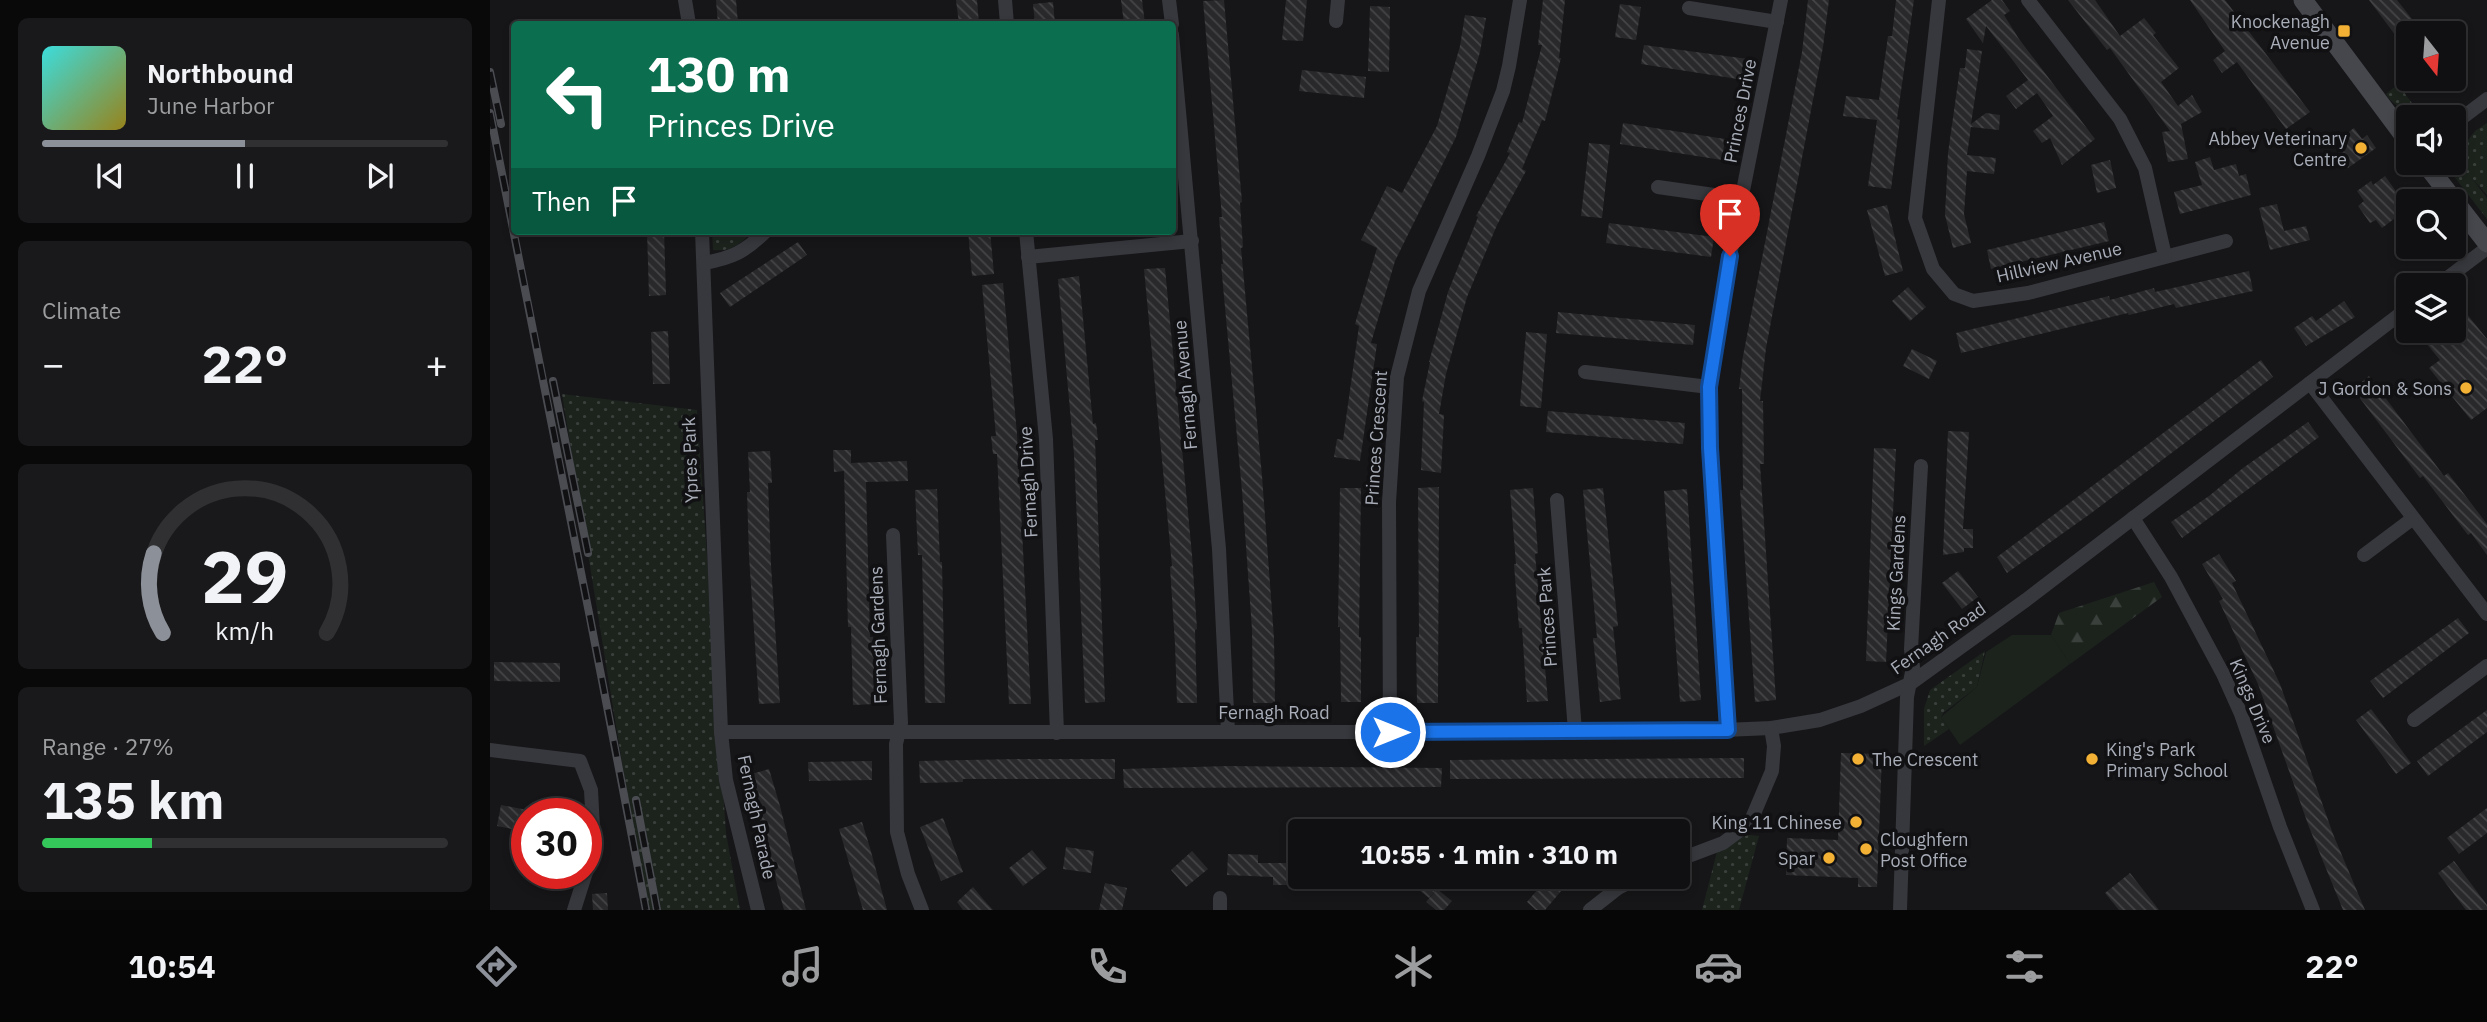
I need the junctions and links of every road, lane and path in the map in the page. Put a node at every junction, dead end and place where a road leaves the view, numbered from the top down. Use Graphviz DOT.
graph roads {
  1 [pos="685,0"];
  2 [pos="1005,0"];
  3 [pos="1169,0"];
  4 [pos="1338,0"];
  5 [pos="1520,0"];
  6 [pos="1781,0"];
  7 [pos="1939,0"];
  8 [pos="2028,0"];
  9 [pos="2302,0"];
  10 [pos="1689,8"];
  11 [pos="1336,20"];
  12 [pos="688,21"];
  13 [pos="1007,21"];
  14 [pos="1172,21"];
  15 [pos="1777,22"];
  16 [pos="2487,99"];
  17 [pos="1176,111"];
  18 [pos="2466,115"];
  19 [pos="2396,125"];
  20 [pos="1177,130"];
  21 [pos="2434,175"];
  22 [pos="1658,187"];
  23 [pos="1742,199"];
  24 [pos="702,235"];
  25 [pos="762,235"];
  26 [pos="1026,235"];
  27 [pos="1192,241"];
  28 [pos="2226,241"];
  29 [pos="2487,246"];
  30 [pos="2165,256"];
  31 [pos="1028,257"];
  32 [pos="704,263"];
  33 [pos="2453,273"];
  34 [pos="2396,317"];
  35 [pos="1586,372"];
  36 [pos="2310,383"];
  37 [pos="1709,387"];
  38 [pos="1921,466"];
  39 [pos="1557,500"];
  40 [pos="2133,518"];
  41 [pos="2412,519"];
  42 [pos="893,535"];
  43 [pos="2364,555"];
  44 [pos="2487,614"];
  45 [pos="2487,666"];
  46 [pos="1911,682"];
  47 [pos="2414,720"];
  48 [pos="1771,728"];
  49 [pos="1728,730"];
  50 [pos="1575,731"];
  51 [pos="721,732"];
  52 [pos="1228,732"];
  53 [pos="1390,732"];
  54 [pos="898,733"];
  55 [pos="1057,733"];
  56 [pos="490,750"];
  57 [pos="1690,856"];
  58 [pos="1617,889"];
  59 [pos="574,910"];
  60 [pos="758,910"];
  61 [pos="922,910"];
  62 [pos="1590,910"];
  63 [pos="1900,910"];
  64 [pos="2313,910"];
  1 -- 12 [label="street"];
  2 -- 13 [label="street"];
  3 -- 14 [label="street"];
  4 -- 11 [label="street"];
  5 -- 53 [label="street, Princes Crescent"];
  6 -- 15 [label="street, Princes Drive"];
  7 -- 30 [label="street, Hillview Avenue"];
  8 -- 30 [label="street"];
  9 -- 19 [label="main road"];
  10 -- 15 [label="street"];
  15 -- 23 [label="street, Princes Drive"];
  16 -- 18 [label="street"];
  17 -- 20 [label="street, Fernagh Avenue"];
  20 -- 27 [label="street, Fernagh Avenue"];
  21 -- 29 [label="main road"];
  22 -- 23 [label="street"];
  23 -- 37 [label="street, Princes Drive"];
  24 -- 32 [label="street, Ypres Park"];
  25 -- 32 [label="street"];
  26 -- 31 [label="street, Fernagh Drive"];
  27 -- 31 [label="street"];
  27 -- 52 [label="street, Fernagh Avenue"];
  28 -- 30 [label="street, Hillview Avenue"];
  29 -- 33 [label="street"];
  31 -- 55 [label="street, Fernagh Drive"];
  32 -- 51 [label="street, Ypres Park"];
  34 -- 36 [label="street, Fernagh Road"];
  35 -- 37 [label="street"];
  36 -- 40 [label="street, Fernagh Road"];
  36 -- 41 [label="street"];
  37 -- 49 [label="street, Princes Drive"];
  38 -- 46 [label="street, Kings Gardens"];
  39 -- 50 [label="street, Princes Park"];
  40 -- 46 [label="street, Fernagh Road"];
  40 -- 64 [label="street, Kings Drive"];
  41 -- 43 [label="street"];
  41 -- 44 [label="street"];
  42 -- 54 [label="street, Fernagh Gardens"];
  45 -- 47 [label="street"];
  46 -- 48 [label="street, Fernagh Road"];
  46 -- 63 [label="street, Kings Gardens"];
  48 -- 49 [label="street, Fernagh Road"];
  48 -- 57 [label="street"];
  49 -- 50 [label="street, Fernagh Road"];
  50 -- 53 [label="street, Fernagh Road"];
  51 -- 54 [label="street, Fernagh Road"];
  51 -- 60 [label="street, Fernagh Parade"];
  52 -- 53 [label="street, Fernagh Road"];
  52 -- 55 [label="street, Fernagh Road"];
  54 -- 55 [label="street, Fernagh Road"];
  54 -- 61 [label="street, Fernagh Gardens"];
  56 -- 59 [label="street"];
  58 -- 62 [label="street"];
}
